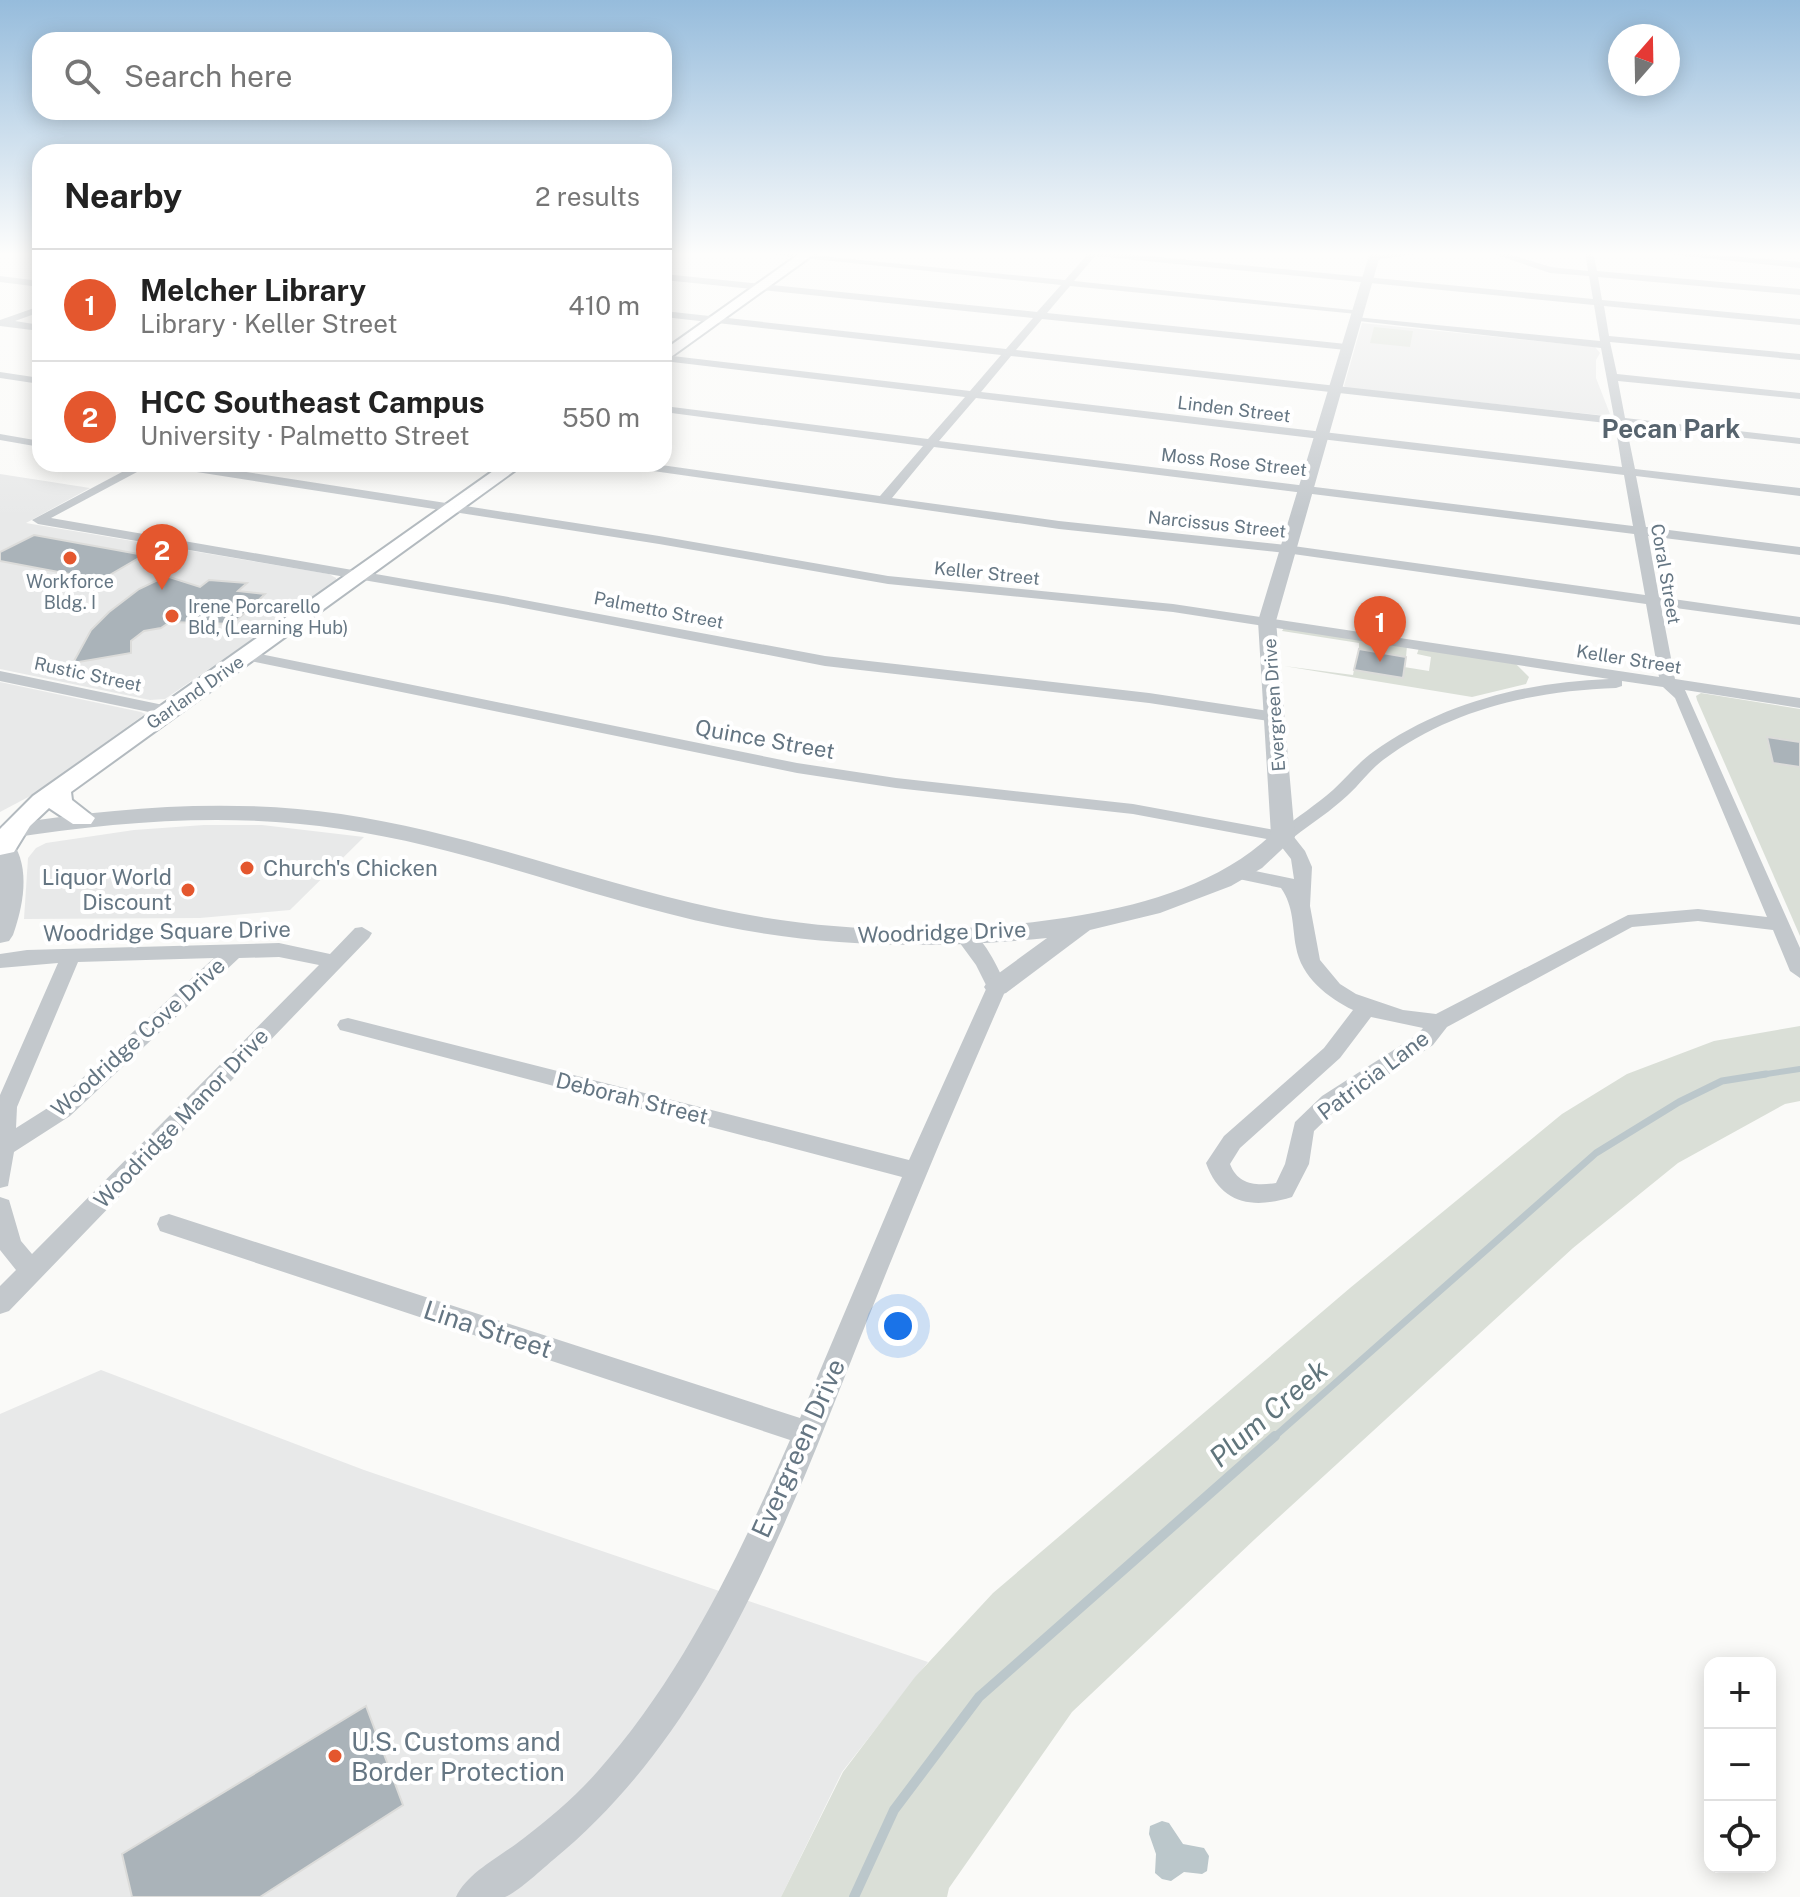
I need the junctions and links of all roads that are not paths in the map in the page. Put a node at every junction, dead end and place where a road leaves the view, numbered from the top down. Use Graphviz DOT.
graph roads {
  1 [pos="688,341"];
  2 [pos="898,341"];
  3 [pos="1018,341"];
  4 [pos="1282,341"];
  5 [pos="1348,341"];
  6 [pos="1600,341"];
  7 [pos="1605,341"];
  8 [pos="1346,347"];
  9 [pos="672,352"];
  10 [pos="1008,353"];
  11 [pos="1800,357"];
  12 [pos="672,359"];
  13 [pos="0,375"];
  14 [pos="1612,377"];
  15 [pos="32,380"];
  16 [pos="1335,389"];
  17 [pos="972,395"];
  18 [pos="1800,396"];
  19 [pos="672,410"];
  20 [pos="1620,421"];
  21 [pos="1321,435"];
  22 [pos="0,437"];
  23 [pos="1800,441"];
  24 [pos="32,443"];
  25 [pos="931,444"];
  26 [pos="672,470"];
  27 [pos="1629,471"];
  28 [pos="131,472"];
  29 [pos="222,472"];
  30 [pos="504,472"];
  31 [pos="1305,488"];
  32 [pos="1800,492"];
  33 [pos="883,500"];
  34 [pos="453,508"];
  35 [pos="1640,531"];
  36 [pos="1286,549"];
  37 [pos="1800,551"];
  38 [pos="357,575"];
  39 [pos="1652,601"];
  40 [pos="1267,621"];
  41 [pos="1800,621"];
  42 [pos="245,656"];
  43 [pos="1521,660"];
  44 [pos="0,676"];
  45 [pos="1668,683"];
  46 [pos="1534,693"];
  47 [pos="1800,703"];
  48 [pos="168,711"];
  49 [pos="1275,717"];
  50 [pos="64,784"];
  51 [pos="163,816"];
  52 [pos="82,818"];
  53 [pos="2,837"];
  54 [pos="1283,837"];
  55 [pos="1241,874"];
  56 [pos="1301,905"];
  57 [pos="1082,924"];
  58 [pos="1781,925"];
  59 [pos="362,933"];
  60 [pos="0,935"];
  61 [pos="964,935"];
  62 [pos="234,951"];
  63 [pos="71,956"];
  64 [pos="0,961"];
  65 [pos="334,961"];
  66 [pos="1800,971"];
  67 [pos="997,987"];
  68 [pos="1366,1008"];
  69 [pos="1439,1022"];
  70 [pos="348,1025"];
  71 [pos="2,1148"];
  72 [pos="915,1171"];
  73 [pos="0,1179"];
  74 [pos="0,1207"];
  75 [pos="169,1224"];
  76 [pos="31,1271"];
  77 [pos="0,1303"];
  78 [pos="808,1433"];
  79 [pos="474,1897"];
  1 -- 9 [label="main road"];
  2 -- 10 [label="street"];
  3 -- 10 [label="street"];
  4 -- 8 [label="street"];
  5 -- 8 [label="street, Evergreen Drive"];
  6 -- 7 [label="street"];
  7 -- 11 [label="street"];
  7 -- 14 [label="street, Coral Street"];
  8 -- 16 [label="street, Evergreen Drive"];
  10 -- 16 [label="street"];
  10 -- 17 [label="street"];
  12 -- 17 [label="street, Linden Street"];
  13 -- 15 [label="street"];
  14 -- 18 [label="street"];
  14 -- 20 [label="street, Coral Street"];
  16 -- 20 [label="street"];
  16 -- 21 [label="street, Evergreen Drive"];
  17 -- 21 [label="street, Linden Street"];
  17 -- 25 [label="street"];
  19 -- 25 [label="street, Moss Rose Street"];
  20 -- 23 [label="street"];
  20 -- 27 [label="street, Coral Street"];
  21 -- 27 [label="street, Linden Street"];
  21 -- 31 [label="street, Evergreen Drive"];
  22 -- 24 [label="street"];
  25 -- 31 [label="street, Moss Rose Street"];
  25 -- 33 [label="street"];
  26 -- 33 [label="street, Narcissus Street"];
  27 -- 32 [label="street, Linden Street"];
  27 -- 35 [label="street, Coral Street"];
  28 -- 38 [label="street, Palmetto Street"];
  29 -- 34 [label="street, Keller Street"];
  30 -- 34 [label="main road, Garland Drive"];
  31 -- 35 [label="street, Moss Rose Street"];
  31 -- 36 [label="street, Evergreen Drive"];
  33 -- 36 [label="street, Narcissus Street"];
  34 -- 38 [label="main road, Garland Drive"];
  34 -- 40 [label="street, Keller Street"];
  35 -- 37 [label="street, Moss Rose Street"];
  35 -- 39 [label="street, Coral Street"];
  36 -- 39 [label="street, Narcissus Street"];
  36 -- 40 [label="street, Evergreen Drive"];
  38 -- 42 [label="main road, Garland Drive"];
  38 -- 49 [label="street, Palmetto Street"];
  39 -- 41 [label="street, Narcissus Street"];
  39 -- 45 [label="street, Coral Street"];
  40 -- 43 [label="street, Keller Street"];
  40 -- 49 [label="street, Evergreen Drive"];
  42 -- 48 [label="main road, Garland Drive"];
  42 -- 54 [label="street, Quince Street"];
  43 -- 45 [label="street, Keller Street"];
  43 -- 46 [label="street"];
  44 -- 48 [label="street, Rustic Street"];
  45 -- 46 [label="street, Woodridge Drive"];
  45 -- 47 [label="street, Keller Street"];
  45 -- 58 [label="street, Coral Street"];
  46 -- 54 [label="street, Woodridge Drive"];
  48 -- 50 [label="main road, Garland Drive"];
  49 -- 54 [label="street, Evergreen Drive"];
  50 -- 52 [label="main road"];
  50 -- 53 [label="main road, Garland Drive"];
  51 -- 52 [label="street, Woodridge Drive"];
  51 -- 53 [label="street, Woodridge Drive"];
  51 -- 61 [label="street, Woodridge Drive"];
  52 -- 53 [label="street, Woodridge Drive"];
  53 -- 60 [label="street"];
  54 -- 55 [label="street, Woodridge Drive"];
  54 -- 56 [label="street"];
  55 -- 56 [label="street"];
  55 -- 57 [label="street, Woodridge Drive"];
  56 -- 68 [label="street"];
  57 -- 61 [label="street, Woodridge Drive"];
  57 -- 67 [label="street"];
  58 -- 66 [label="street, Coral Street"];
  58 -- 69 [label="street, Patricia Lane"];
  59 -- 65 [label="street, Woodridge Manor Drive"];
  61 -- 67 [label="street"];
  62 -- 63 [label="street, Woodridge Square Drive"];
  62 -- 65 [label="street, Woodridge Square Drive"];
  62 -- 71 [label="street, Woodridge Cove Drive"];
  63 -- 64 [label="street, Woodridge Square Drive"];
  63 -- 71 [label="street"];
  65 -- 76 [label="street, Woodridge Manor Drive"];
  67 -- 72 [label="street, Evergreen Drive"];
  68 -- 69 [label="street"];
  68 -- 69 [label="street, Patricia Lane"];
  70 -- 72 [label="street, Deborah Street"];
  71 -- 73 [label="street"];
  72 -- 78 [label="street, Evergreen Drive"];
  74 -- 76 [label="street"];
  75 -- 78 [label="street, Lina Street"];
  76 -- 77 [label="street, Woodridge Manor Drive"];
  78 -- 79 [label="street, Evergreen Drive"];
}
